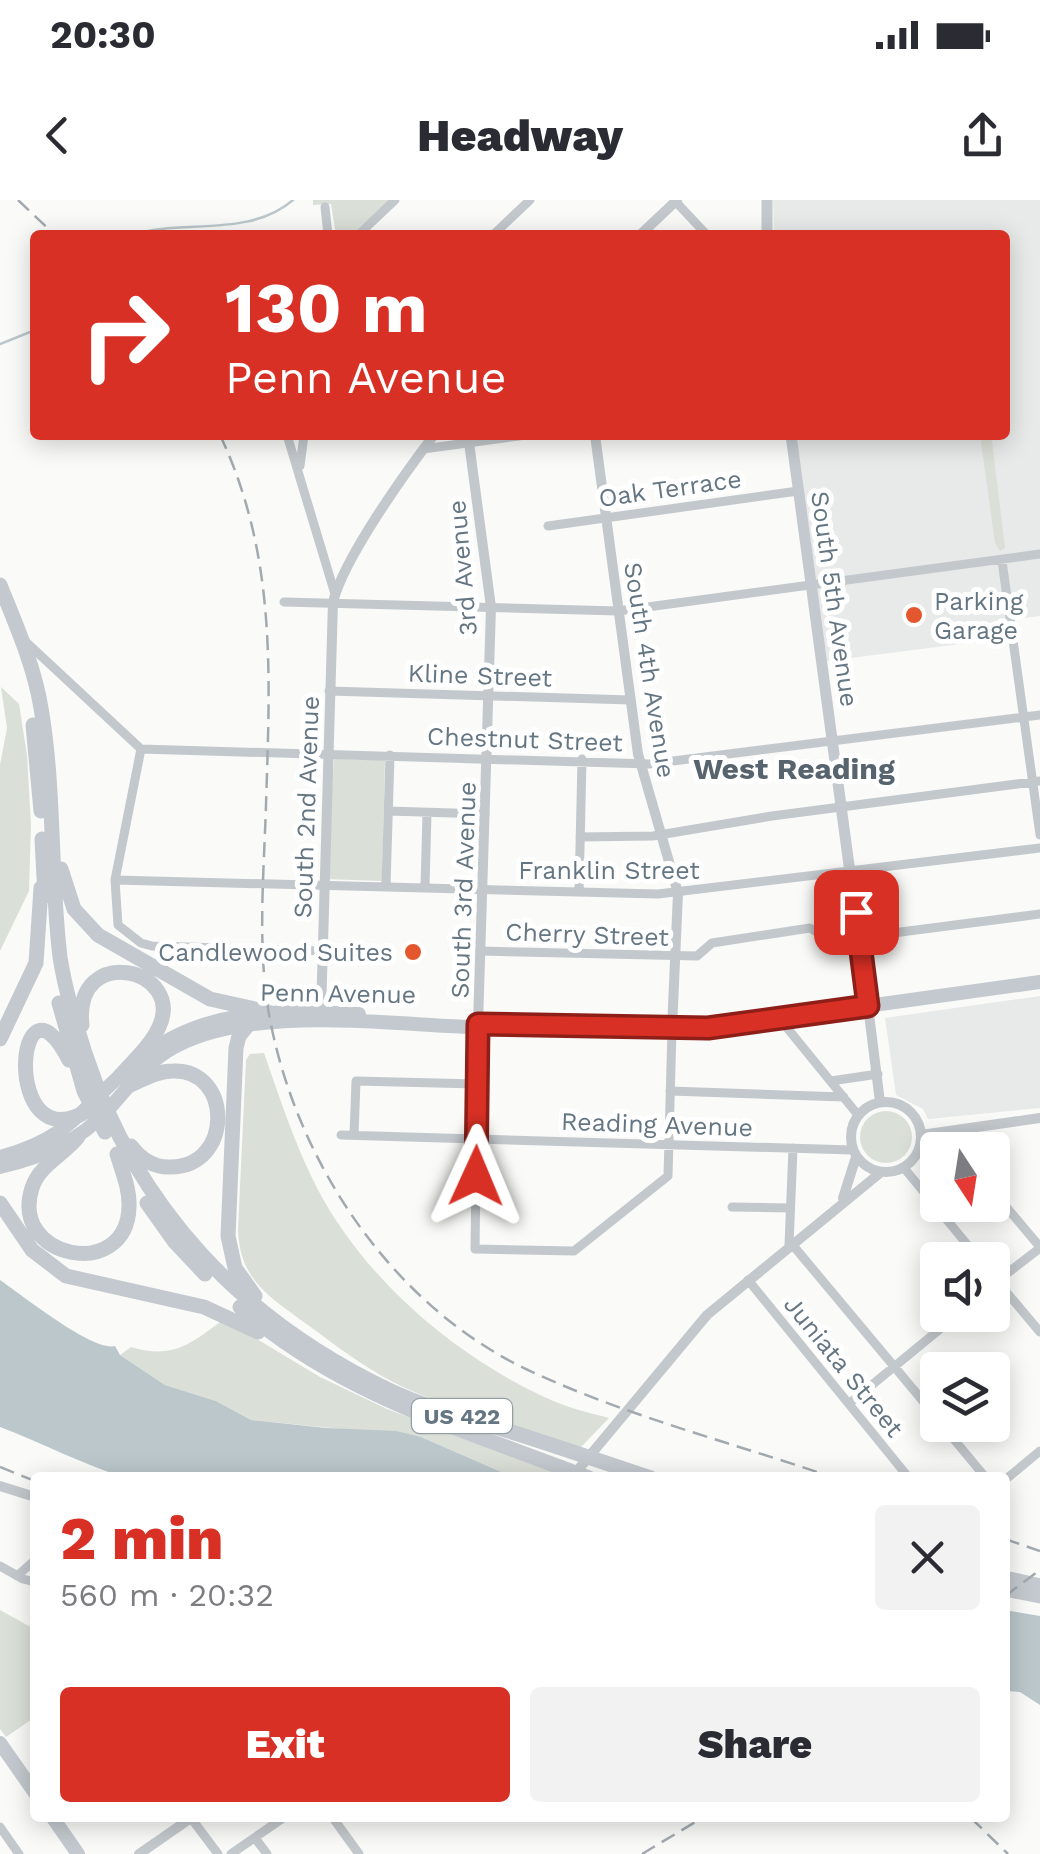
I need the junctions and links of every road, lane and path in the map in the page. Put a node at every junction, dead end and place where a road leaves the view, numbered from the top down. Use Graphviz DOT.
graph roads {
  1 [pos="396,200"];
  2 [pos="530,200"];
  3 [pos="675,200"];
  4 [pos="767,200"];
  5 [pos="325,208"];
  6 [pos="327,230"];
  7 [pos="363,230"];
  8 [pos="498,230"];
  9 [pos="645,230"];
  10 [pos="702,230"];
  11 [pos="767,230"];
  12 [pos="289,440"];
  13 [pos="303,440"];
  14 [pos="430,440"];
  15 [pos="464,440"];
  16 [pos="468,440"];
  17 [pos="596,440"];
  18 [pos="792,440"];
  19 [pos="423,449"];
  20 [pos="300,474"];
  21 [pos="798,490"];
  22 [pos="606,517"];
  23 [pos="548,526"];
  24 [pos="1040,554"];
  25 [pos="1002,561"];
  26 [pos="810,584"];
  27 [pos="0,586"];
  28 [pos="334,598"];
  29 [pos="284,602"];
  30 [pos="491,607"];
  31 [pos="618,610"];
  32 [pos="0,612"];
  33 [pos="12,628"];
  34 [pos="329,691"];
  35 [pos="488,695"];
  36 [pos="630,700"];
  37 [pos="36,706"];
  38 [pos="1040,715"];
  39 [pos="1024,717"];
  40 [pos="832,742"];
  41 [pos="141,749"];
  42 [pos="327,754"];
  43 [pos="390,755"];
  44 [pos="48,757"];
  45 [pos="487,758"];
  46 [pos="582,760"];
  47 [pos="640,763"];
  48 [pos="1036,781"];
  49 [pos="842,807"];
  50 [pos="388,811"];
  51 [pos="427,813"];
  52 [pos="485,814"];
  53 [pos="42,834"];
  54 [pos="662,834"];
  55 [pos="1040,835"];
  56 [pos="580,838"];
  57 [pos="1040,848"];
  58 [pos="850,872"];
  59 [pos="115,880"];
  60 [pos="323,885"];
  61 [pos="386,886"];
  62 [pos="424,887"];
  63 [pos="482,890"];
  64 [pos="579,892"];
  65 [pos="678,893"];
  66 [pos="1040,914"];
  67 [pos="859,938"];
  68 [pos="322,951"];
  69 [pos="480,951"];
  70 [pos="675,957"];
  71 [pos="1040,982"];
  72 [pos="868,1006"];
  73 [pos="268,1012"];
  74 [pos="321,1012"];
  75 [pos="288,1018"];
  76 [pos="779,1018"];
  77 [pos="478,1024"];
  78 [pos="248,1025"];
  79 [pos="672,1029"];
  80 [pos="3,1046"];
  81 [pos="90,1068"];
  82 [pos="878,1074"];
  83 [pos="124,1081"];
  84 [pos="832,1081"];
  85 [pos="478,1084"];
  86 [pos="84,1090"];
  87 [pos="670,1091"];
  88 [pos="844,1097"];
  89 [pos="880,1102"];
  90 [pos="87,1111"];
  91 [pos="23,1113"];
  92 [pos="858,1115"];
  93 [pos="108,1116"];
  94 [pos="1040,1118"];
  95 [pos="72,1127"];
  96 [pos="920,1132"];
  97 [pos="944,1132"];
  98 [pos="342,1135"];
  99 [pos="354,1136"];
  100 [pos="476,1139"];
  101 [pos="920,1143"];
  102 [pos="669,1145"];
  103 [pos="793,1148"];
  104 [pos="117,1154"];
  105 [pos="854,1154"];
  106 [pos="0,1157"];
  107 [pos="0,1167"];
  108 [pos="904,1168"];
  109 [pos="880,1173"];
  110 [pos="0,1202"];
  111 [pos="732,1207"];
  112 [pos="837,1207"];
  113 [pos="790,1208"];
  114 [pos="1010,1211"];
  115 [pos="965,1242"];
  116 [pos="790,1244"];
  117 [pos="1040,1247"];
  118 [pos="1010,1269"];
  119 [pos="748,1280"];
  120 [pos="1010,1298"];
  121 [pos="1040,1313"];
  122 [pos="1031,1321"];
  123 [pos="285,1328"];
  124 [pos="937,1332"];
  125 [pos="1040,1332"];
  126 [pos="307,1358"];
  127 [pos="894,1368"];
  128 [pos="920,1399"];
  129 [pos="850,1403"];
  130 [pos="956,1442"];
  131 [pos="1040,1451"];
  132 [pos="573,1472"];
  133 [pos="576,1472"];
  134 [pos="632,1472"];
  135 [pos="904,1472"];
  136 [pos="981,1472"];
  137 [pos="1010,1476"];
  138 [pos="0,1486"];
  139 [pos="30,1495"];
  140 [pos="30,1564"];
  141 [pos="0,1566"];
  142 [pos="17,1576"];
  143 [pos="1010,1579"];
  144 [pos="30,1580"];
  145 [pos="1040,1586"];
  146 [pos="1010,1590"];
  147 [pos="1040,1596"];
  148 [pos="0,1743"];
  149 [pos="30,1786"];
  150 [pos="55,1822"];
  151 [pos="186,1822"];
  152 [pos="194,1822"];
  153 [pos="277,1822"];
  154 [pos="336,1822"];
  155 [pos="0,1827"];
  156 [pos="255,1838"];
  157 [pos="147,1852"];
  158 [pos="19,1854"];
  159 [pos="78,1854"];
  160 [pos="218,1854"];
  161 [pos="231,1854"];
  162 [pos="266,1854"];
  163 [pos="359,1854"];
  1 -- 7 [label="street"];
  2 -- 8 [label="street"];
  3 -- 9 [label="street"];
  3 -- 10 [label="street"];
  4 -- 11 [label="main road"];
  5 -- 6 [label="street"];
  12 -- 20 [label="street"];
  13 -- 20 [label="street"];
  14 -- 19 [label="street"];
  15 -- 19 [label="street"];
  16 -- 30 [label="street, 3rd Avenue"];
  17 -- 22 [label="street, South 4th Avenue"];
  18 -- 21 [label="main road, South 5th Avenue"];
  19 -- 28 [label="street"];
  20 -- 28 [label="street"];
  21 -- 22 [label="street, Oak Terrace"];
  21 -- 26 [label="main road, South 5th Avenue"];
  22 -- 23 [label="street, Oak Terrace"];
  22 -- 31 [label="street, South 4th Avenue"];
  24 -- 25 [label="street"];
  25 -- 26 [label="street"];
  25 -- 39 [label="street"];
  26 -- 31 [label="street"];
  26 -- 40 [label="main road, South 5th Avenue"];
  27 -- 37 [label="highway, US 422"];
  28 -- 29 [label="street"];
  28 -- 30 [label="street"];
  28 -- 34 [label="street, South 2nd Avenue"];
  30 -- 31 [label="street"];
  30 -- 35 [label="street, 3rd Avenue"];
  31 -- 36 [label="street, South 4th Avenue"];
  32 -- 37 [label="highway, US 422"];
  33 -- 41 [label="street"];
  34 -- 35 [label="street, Kline Street"];
  34 -- 42 [label="street, South 2nd Avenue"];
  35 -- 36 [label="street, Kline Street"];
  35 -- 45 [label="street, 3rd Avenue"];
  36 -- 47 [label="street, South 4th Avenue"];
  37 -- 44 [label="highway, US 422"];
  37 -- 53 [label="highway, US 422"];
  38 -- 39 [label="street, Chestnut Street"];
  39 -- 40 [label="street, Chestnut Street"];
  39 -- 48 [label="street"];
  40 -- 47 [label="street, Chestnut Street"];
  40 -- 49 [label="main road, South 5th Avenue"];
  41 -- 42 [label="street, Chestnut Street"];
  41 -- 59 [label="street"];
  42 -- 43 [label="street, Chestnut Street"];
  42 -- 60 [label="street, South 2nd Avenue"];
  43 -- 45 [label="street, Chestnut Street"];
  43 -- 50 [label="street"];
  44 -- 73 [label="highway"];
  44 -- 81 [label="highway, US 422"];
  45 -- 46 [label="street, Chestnut Street"];
  45 -- 52 [label="street, South 3rd Avenue"];
  46 -- 47 [label="street, Chestnut Street"];
  46 -- 56 [label="street"];
  47 -- 54 [label="street, South 4th Avenue"];
  48 -- 49 [label="street"];
  48 -- 55 [label="street"];
  49 -- 54 [label="street"];
  49 -- 58 [label="main road, South 5th Avenue"];
  50 -- 51 [label="street"];
  50 -- 61 [label="street"];
  51 -- 52 [label="street"];
  51 -- 62 [label="street"];
  52 -- 63 [label="street, South 3rd Avenue"];
  53 -- 80 [label="highway"];
  53 -- 86 [label="highway, US 422"];
  54 -- 56 [label="street"];
  54 -- 65 [label="street, South 4th Avenue"];
  56 -- 64 [label="street"];
  57 -- 58 [label="street, Franklin Street"];
  58 -- 65 [label="street, Franklin Street"];
  58 -- 67 [label="main road, South 5th Avenue"];
  59 -- 60 [label="street, Franklin Street"];
  59 -- 68 [label="street"];
  60 -- 61 [label="street, Franklin Street"];
  60 -- 68 [label="street, South 2nd Avenue"];
  61 -- 62 [label="street, Franklin Street"];
  62 -- 63 [label="street, Franklin Street"];
  63 -- 64 [label="street, Franklin Street"];
  63 -- 69 [label="street, South 3rd Avenue"];
  64 -- 65 [label="street, Franklin Street"];
  65 -- 70 [label="street, South 4th Avenue"];
  66 -- 67 [label="street, Cherry Street"];
  67 -- 70 [label="street, Cherry Street"];
  67 -- 72 [label="main road, South 5th Avenue"];
  68 -- 74 [label="street, South 2nd Avenue"];
  69 -- 70 [label="street, Cherry Street"];
  69 -- 77 [label="street, South 3rd Avenue"];
  70 -- 79 [label="street, South 4th Avenue"];
  71 -- 72 [label="main road, Penn Avenue"];
  72 -- 76 [label="main road, Penn Avenue"];
  72 -- 82 [label="street"];
  73 -- 75 [label="main road, Penn Avenue"];
  73 -- 83 [label="main road, Penn Avenue"];
  74 -- 75 [label="main road, Penn Avenue"];
  74 -- 77 [label="main road, Penn Avenue"];
  75 -- 77 [label="main road, Penn Avenue"];
  75 -- 78 [label="main road, Penn Avenue"];
  76 -- 79 [label="main road, Penn Avenue"];
  76 -- 84 [label="street"];
  77 -- 79 [label="main road, Penn Avenue"];
  77 -- 85 [label="street"];
  78 -- 83 [label="main road, Penn Avenue"];
  78 -- 123 [label="highway"];
  79 -- 87 [label="street"];
  80 -- 86 [label="highway"];
  81 -- 83 [label="highway"];
  81 -- 93 [label="highway, US 422"];
  82 -- 84 [label="street"];
  82 -- 89 [label="street"];
  83 -- 90 [label="main road, Penn Avenue"];
  83 -- 93 [label="highway"];
  83 -- 95 [label="main road, Penn Avenue"];
  84 -- 88 [label="street"];
  85 -- 99 [label="street"];
  85 -- 100 [label="street"];
  86 -- 104 [label="highway, US 422"];
  87 -- 88 [label="street"];
  87 -- 102 [label="street"];
  88 -- 92 [label="street"];
  89 -- 92 [label="street"];
  89 -- 96 [label="street"];
  90 -- 95 [label="highway"];
  91 -- 95 [label="highway"];
  92 -- 105 [label="street"];
  93 -- 123 [label="highway, US 422"];
  94 -- 97 [label="street"];
  95 -- 104 [label="highway"];
  95 -- 106 [label="main road, Penn Avenue"];
  95 -- 107 [label="main road, Penn Avenue"];
  98 -- 99 [label="street, Reading Avenue"];
  99 -- 100 [label="street, Reading Avenue"];
  100 -- 102 [label="street, Reading Avenue"];
  100 -- 102 [label="street"];
  101 -- 108 [label="street"];
  102 -- 103 [label="street, Reading Avenue"];
  103 -- 105 [label="street, Reading Avenue"];
  103 -- 113 [label="street"];
  104 -- 126 [label="highway, US 422"];
  105 -- 109 [label="street"];
  105 -- 112 [label="street"];
  108 -- 109 [label="street"];
  108 -- 115 [label="street"];
  109 -- 112 [label="street"];
  110 -- 126 [label="highway"];
  111 -- 113 [label="street"];
  112 -- 116 [label="street"];
  113 -- 116 [label="street"];
  114 -- 117 [label="street"];
  116 -- 119 [label="street"];
  116 -- 127 [label="street"];
  117 -- 118 [label="street"];
  119 -- 129 [label="street, Juniata Street"];
  119 -- 133 [label="street"];
  120 -- 122 [label="street"];
  121 -- 122 [label="street"];
  122 -- 125 [label="street"];
  123 -- 134 [label="highway, US 422"];
  124 -- 127 [label="street"];
  126 -- 132 [label="highway, US 422"];
  127 -- 128 [label="street"];
  127 -- 129 [label="street"];
  129 -- 135 [label="street, Juniata Street"];
  130 -- 136 [label="street"];
  131 -- 137 [label="street"];
  138 -- 139 [label="street"];
  140 -- 142 [label="street"];
  141 -- 142 [label="street"];
  142 -- 144 [label="street"];
  143 -- 145 [label="highway"];
  146 -- 147 [label="highway"];
  148 -- 149 [label="main road"];
  150 -- 159 [label="main road"];
  151 -- 157 [label="street"];
  152 -- 160 [label="street"];
  153 -- 156 [label="street"];
  154 -- 163 [label="street"];
  155 -- 158 [label="street"];
  156 -- 161 [label="street"];
  156 -- 162 [label="street"];
}
